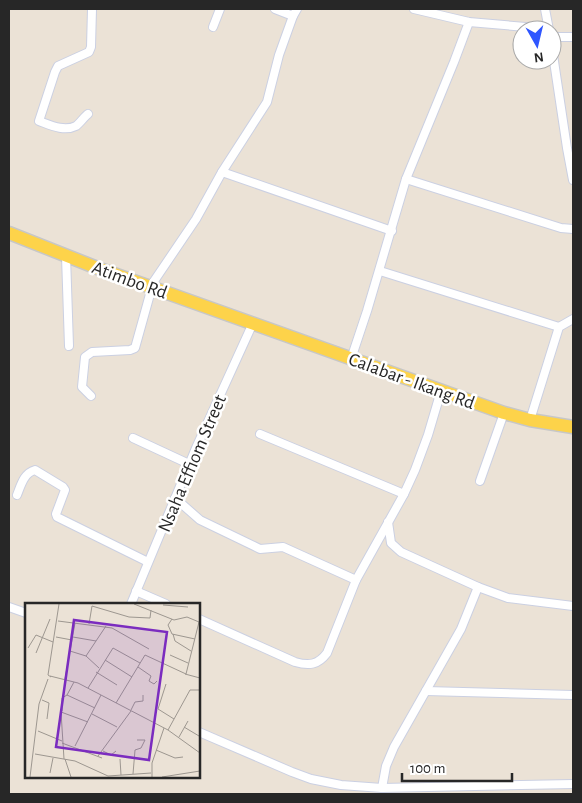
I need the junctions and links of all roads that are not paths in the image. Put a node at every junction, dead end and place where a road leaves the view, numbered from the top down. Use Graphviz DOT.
graph roads {
  1 [pos="92,9"];
  2 [pos="220,9"];
  3 [pos="274,9"];
  4 [pos="414,9"];
  5 [pos="295,12"];
  6 [pos="468,22"];
  7 [pos="512,26"];
  8 [pos="213,27"];
  9 [pos="555,70"];
  10 [pos="88,114"];
  11 [pos="222,172"];
  12 [pos="406,179"];
  13 [pos="573,180"];
  14 [pos="573,229"];
  15 [pos="392,231"];
  16 [pos="9,233"];
  17 [pos="66,256"];
  18 [pos="380,271"];
  19 [pos="151,287"];
  20 [pos="573,319"];
  21 [pos="253,323"];
  22 [pos="559,327"];
  23 [pos="69,346"];
  24 [pos="351,359"];
  25 [pos="441,391"];
  26 [pos="90,396"];
  27 [pos="504,413"];
  28 [pos="530,420"];
  29 [pos="573,426"];
  30 [pos="260,434"];
  31 [pos="133,438"];
  32 [pos="189,464"];
  33 [pos="480,481"];
  34 [pos="404,494"];
  35 [pos="17,495"];
  36 [pos="175,498"];
  37 [pos="388,522"];
  38 [pos="148,562"];
  39 [pos="356,580"];
  40 [pos="478,587"];
  41 [pos="136,591"];
  42 [pos="131,603"];
  43 [pos="164,603"];
  44 [pos="573,606"];
  45 [pos="9,607"];
  46 [pos="25,613"];
  47 [pos="200,619"];
  48 [pos="426,691"];
  49 [pos="573,695"];
  50 [pos="200,732"];
  51 [pos="573,784"];
  52 [pos="382,788"];
  53 [pos="486,791"];
  1 -- 10 [label="street"];
  2 -- 8 [label="street"];
  3 -- 5 [label="street"];
  4 -- 6 [label="street"];
  5 -- 11 [label="street"];
  6 -- 7 [label="street"];
  6 -- 12 [label="street"];
  9 -- 13 [label="street"];
  11 -- 15 [label="street"];
  11 -- 19 [label="street"];
  12 -- 14 [label="street"];
  12 -- 15 [label="street"];
  15 -- 18 [label="street"];
  16 -- 17 [label="main road, Atimbo Rd"];
  17 -- 19 [label="main road, Atimbo Rd"];
  17 -- 23 [label="street"];
  18 -- 22 [label="street"];
  18 -- 24 [label="street"];
  19 -- 21 [label="main road, Atimbo Rd"];
  19 -- 26 [label="street"];
  20 -- 22 [label="street"];
  21 -- 24 [label="main road, Calabar - Ikang Rd"];
  21 -- 32 [label="street, Nsaha Effiom Street"];
  22 -- 28 [label="street"];
  24 -- 25 [label="main road, Calabar - Ikang Rd"];
  25 -- 27 [label="main road, Calabar - Ikang Rd"];
  25 -- 34 [label="street"];
  27 -- 28 [label="main road, Calabar - Ikang Rd"];
  27 -- 33 [label="street"];
  28 -- 29 [label="main road, Calabar - Ikang Rd"];
  30 -- 34 [label="street"];
  31 -- 32 [label="street"];
  32 -- 36 [label="street, Nsaha Effiom Street"];
  34 -- 37 [label="street"];
  35 -- 38 [label="street"];
  36 -- 38 [label="street, Nsaha Effiom Street"];
  36 -- 39 [label="street"];
  37 -- 39 [label="street"];
  37 -- 40 [label="street"];
  38 -- 41 [label="street, Nsaha Effiom Street"];
  39 -- 47 [label="street"];
  40 -- 44 [label="street"];
  40 -- 48 [label="street"];
  41 -- 42 [label="street, Nsaha Effiom Street"];
  41 -- 43 [label="street"];
  45 -- 46 [label="street"];
  48 -- 49 [label="street"];
  48 -- 52 [label="street"];
  50 -- 52 [label="street"];
  51 -- 53 [label="street"];
  52 -- 53 [label="street"];
}
